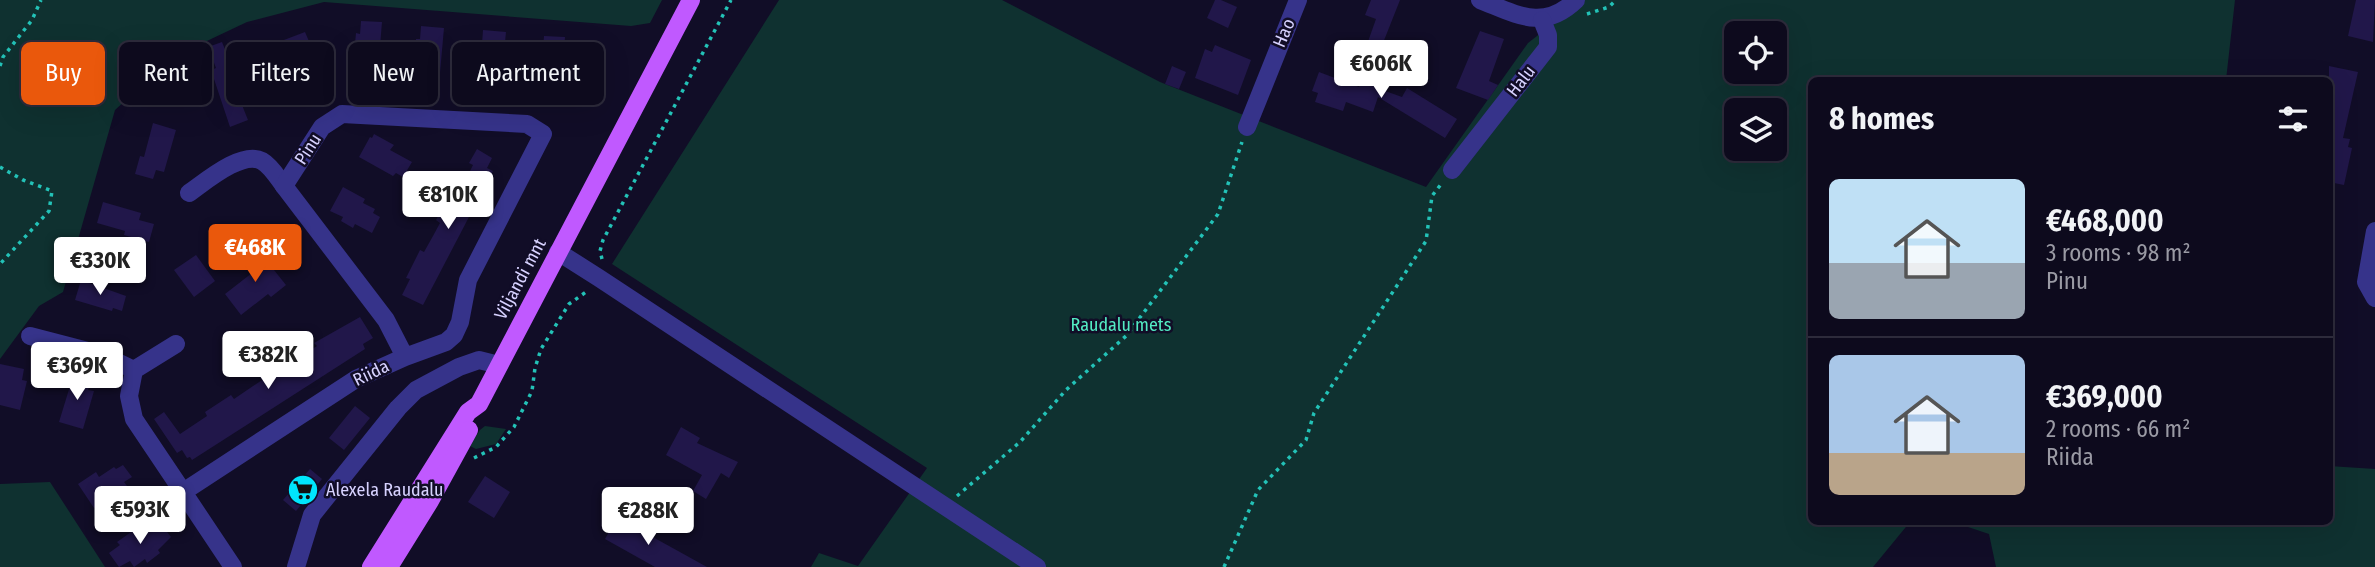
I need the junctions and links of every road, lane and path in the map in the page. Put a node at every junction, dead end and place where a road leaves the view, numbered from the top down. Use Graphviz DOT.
graph roads {
  1 [pos="41,0"];
  2 [pos="691,0"];
  3 [pos="732,0"];
  4 [pos="1298,0"];
  5 [pos="1480,0"];
  6 [pos="1576,0"];
  7 [pos="1542,20"];
  8 [pos="0,66"];
  9 [pos="1247,127"];
  10 [pos="543,134"];
  11 [pos="0,167"];
  12 [pos="1452,170"];
  13 [pos="284,186"];
  14 [pos="188,193"];
  15 [pos="2375,231"];
  16 [pos="558,252"];
  17 [pos="0,264"];
  18 [pos="599,278"];
  19 [pos="2375,298"];
  20 [pos="30,336"];
  21 [pos="176,344"];
  22 [pos="405,357"];
  23 [pos="499,365"];
  24 [pos="134,370"];
  25 [pos="479,404"];
  26 [pos="468,468"];
  27 [pos="183,492"];
  28 [pos="945,506"];
  29 [pos="233,567"];
  30 [pos="296,567"];
  31 [pos="371,567"];
  32 [pos="389,567"];
  33 [pos="1037,567"];
  34 [pos="1224,567"];
  1 -- 8 [label="path"];
  2 -- 16 [label="main road, Viljandi mnt"];
  3 -- 18 [label="path"];
  4 -- 9 [label="street, Hao"];
  5 -- 7 [label="street"];
  6 -- 7 [label="street"];
  7 -- 12 [label="street, Halu"];
  9 -- 28 [label="path"];
  10 -- 13 [label="street, Pinu"];
  10 -- 22 [label="street, Riida"];
  11 -- 17 [label="path"];
  12 -- 34 [label="path"];
  13 -- 14 [label="street"];
  13 -- 22 [label="street"];
  15 -- 19 [label="street"];
  16 -- 18 [label="street"];
  16 -- 23 [label="main road, Viljandi mnt"];
  18 -- 26 [label="path"];
  18 -- 28 [label="street"];
  20 -- 24 [label="street"];
  21 -- 24 [label="street"];
  22 -- 27 [label="street, Riida"];
  23 -- 25 [label="main road, Viljandi mnt"];
  23 -- 30 [label="street"];
  24 -- 27 [label="street"];
  25 -- 31 [label="main road, Viljandi mnt"];
  25 -- 32 [label="main road"];
  27 -- 29 [label="street"];
  28 -- 33 [label="street"];
}
